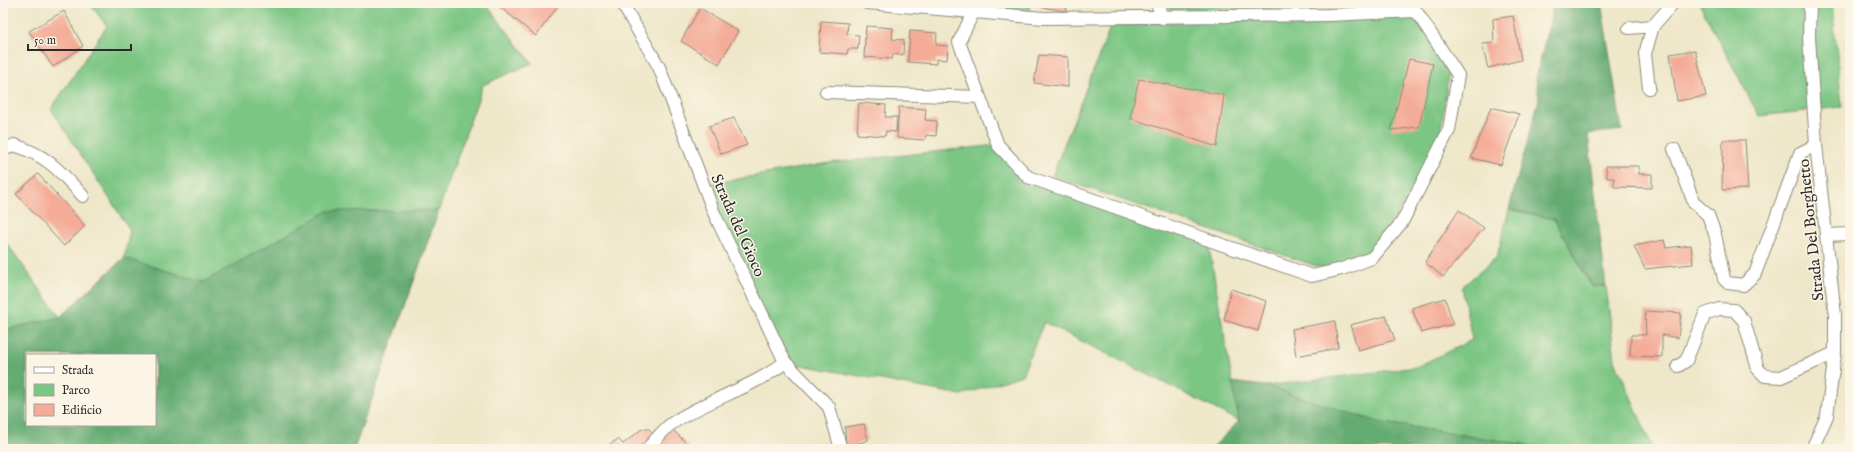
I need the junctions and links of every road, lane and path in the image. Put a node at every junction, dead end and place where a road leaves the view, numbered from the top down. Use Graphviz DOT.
graph roads {
  1 [pos="622,3"];
  2 [pos="867,3"];
  3 [pos="1157,3"];
  4 [pos="1673,3"];
  5 [pos="1810,3"];
  6 [pos="1415,7"];
  7 [pos="973,13"];
  8 [pos="1162,18"];
  9 [pos="1653,26"];
  10 [pos="1629,28"];
  11 [pos="1649,88"];
  12 [pos="826,92"];
  13 [pos="980,97"];
  14 [pos="1816,145"];
  15 [pos="1674,149"];
  16 [pos="3,150"];
  17 [pos="83,196"];
  18 [pos="1850,234"];
  19 [pos="1826,235"];
  20 [pos="1835,353"];
  21 [pos="785,362"];
  22 [pos="1678,366"];
  23 [pos="647,449"];
  24 [pos="841,449"];
  25 [pos="1812,449"];
  1 -- 21 [label="street, Strada del Gioco"];
  2 -- 7 [label="street"];
  3 -- 8 [label="street"];
  4 -- 9 [label="street"];
  5 -- 14 [label="street, Strada Del Borghetto"];
  6 -- 8 [label="street"];
  6 -- 13 [label="street"];
  7 -- 8 [label="street"];
  7 -- 13 [label="street"];
  9 -- 10 [label="street"];
  9 -- 11 [label="street"];
  12 -- 13 [label="street"];
  14 -- 15 [label="street"];
  14 -- 19 [label="street, Strada Del Borghetto"];
  16 -- 17 [label="street"];
  18 -- 19 [label="street"];
  19 -- 20 [label="street, Strada Del Borghetto"];
  20 -- 22 [label="street"];
  20 -- 25 [label="street, Strada Del Borghetto"];
  21 -- 23 [label="street"];
  21 -- 24 [label="street, Strada del Gioco"];
}
